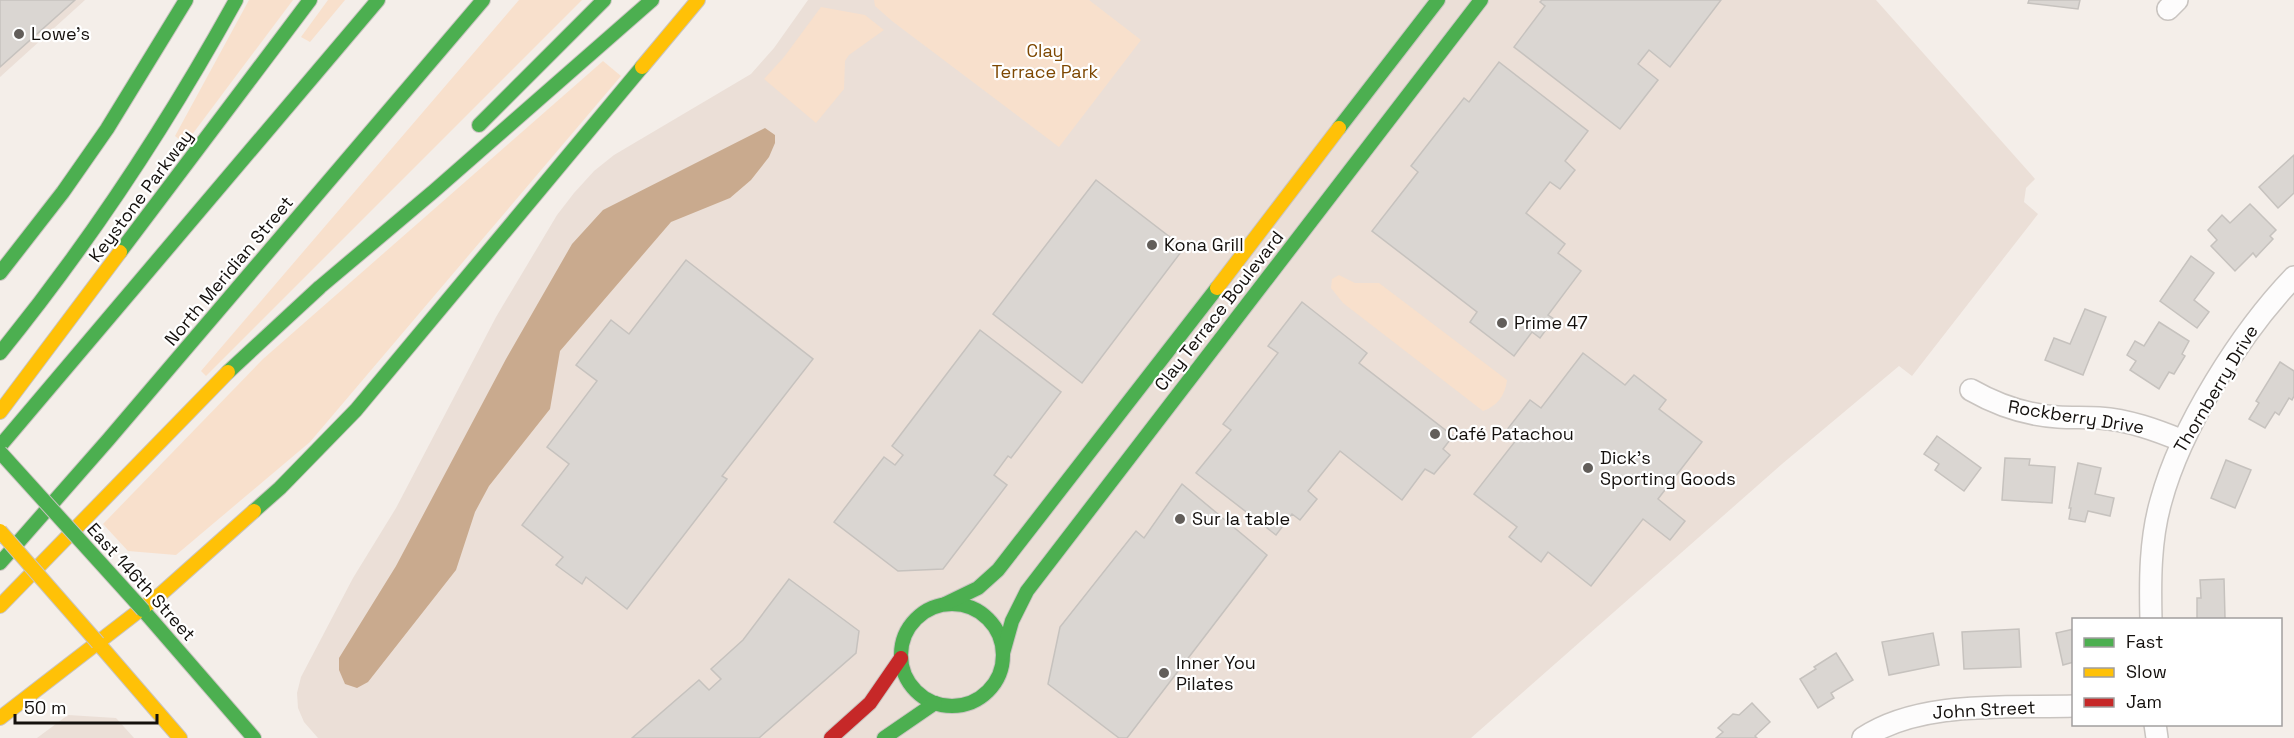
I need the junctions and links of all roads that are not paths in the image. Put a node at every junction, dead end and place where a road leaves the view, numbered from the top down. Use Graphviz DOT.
graph roads {
  1 [pos="186,0"];
  2 [pos="236,0"];
  3 [pos="310,0"];
  4 [pos="378,0"];
  5 [pos="483,0"];
  6 [pos="604,0"];
  7 [pos="652,0"];
  8 [pos="698,0"];
  9 [pos="1438,0"];
  10 [pos="1481,0"];
  11 [pos="472,132"];
  12 [pos="415,189"];
  13 [pos="0,273"];
  14 [pos="2294,277"];
  15 [pos="320,287"];
  16 [pos="0,353"];
  17 [pos="1971,390"];
  18 [pos="0,412"];
  19 [pos="2183,441"];
  20 [pos="0,446"];
  21 [pos="0,452"];
  22 [pos="0,531"];
  23 [pos="0,563"];
  24 [pos="945,604"];
  25 [pos="0,606"];
  26 [pos="143,610"];
  27 [pos="2151,618"];
  28 [pos="98,643"];
  29 [pos="1003,653"];
  30 [pos="901,657"];
  31 [pos="935,704"];
  32 [pos="2072,706"];
  33 [pos="0,718"];
  34 [pos="180,738"];
  35 [pos="254,738"];
  36 [pos="831,738"];
  37 [pos="884,738"];
  38 [pos="1863,738"];
  1 -- 13 [label="main road"];
  2 -- 16 [label="main road"];
  3 -- 18 [label="main road, Keystone Parkway"];
  4 -- 20 [label="main road"];
  5 -- 23 [label="main road, North Meridian Street"];
  6 -- 11 [label="main road"];
  7 -- 15 [label="main road"];
  8 -- 26 [label="main road"];
  9 -- 24 [label="main road, Clay Terrace Boulevard"];
  10 -- 29 [label="main road, Clay Terrace Boulevard"];
  12 -- 15 [label="main road"];
  14 -- 19 [label="street, Thornberry Drive"];
  15 -- 25 [label="main road"];
  17 -- 19 [label="street, Rockberry Drive"];
  19 -- 27 [label="street, Thornberry Drive"];
  21 -- 26 [label="main road, East 146th Street, bridge"];
  22 -- 28 [label="main road, bridge"];
  24 -- 29 [label="main road"];
  24 -- 30 [label="main road"];
  26 -- 28 [label="main road"];
  26 -- 35 [label="main road, East 146th Street"];
  28 -- 33 [label="main road"];
  28 -- 34 [label="main road"];
  29 -- 31 [label="main road"];
  30 -- 31 [label="main road"];
  30 -- 36 [label="main road"];
  31 -- 37 [label="main road"];
  32 -- 38 [label="street, John Street"];
}
